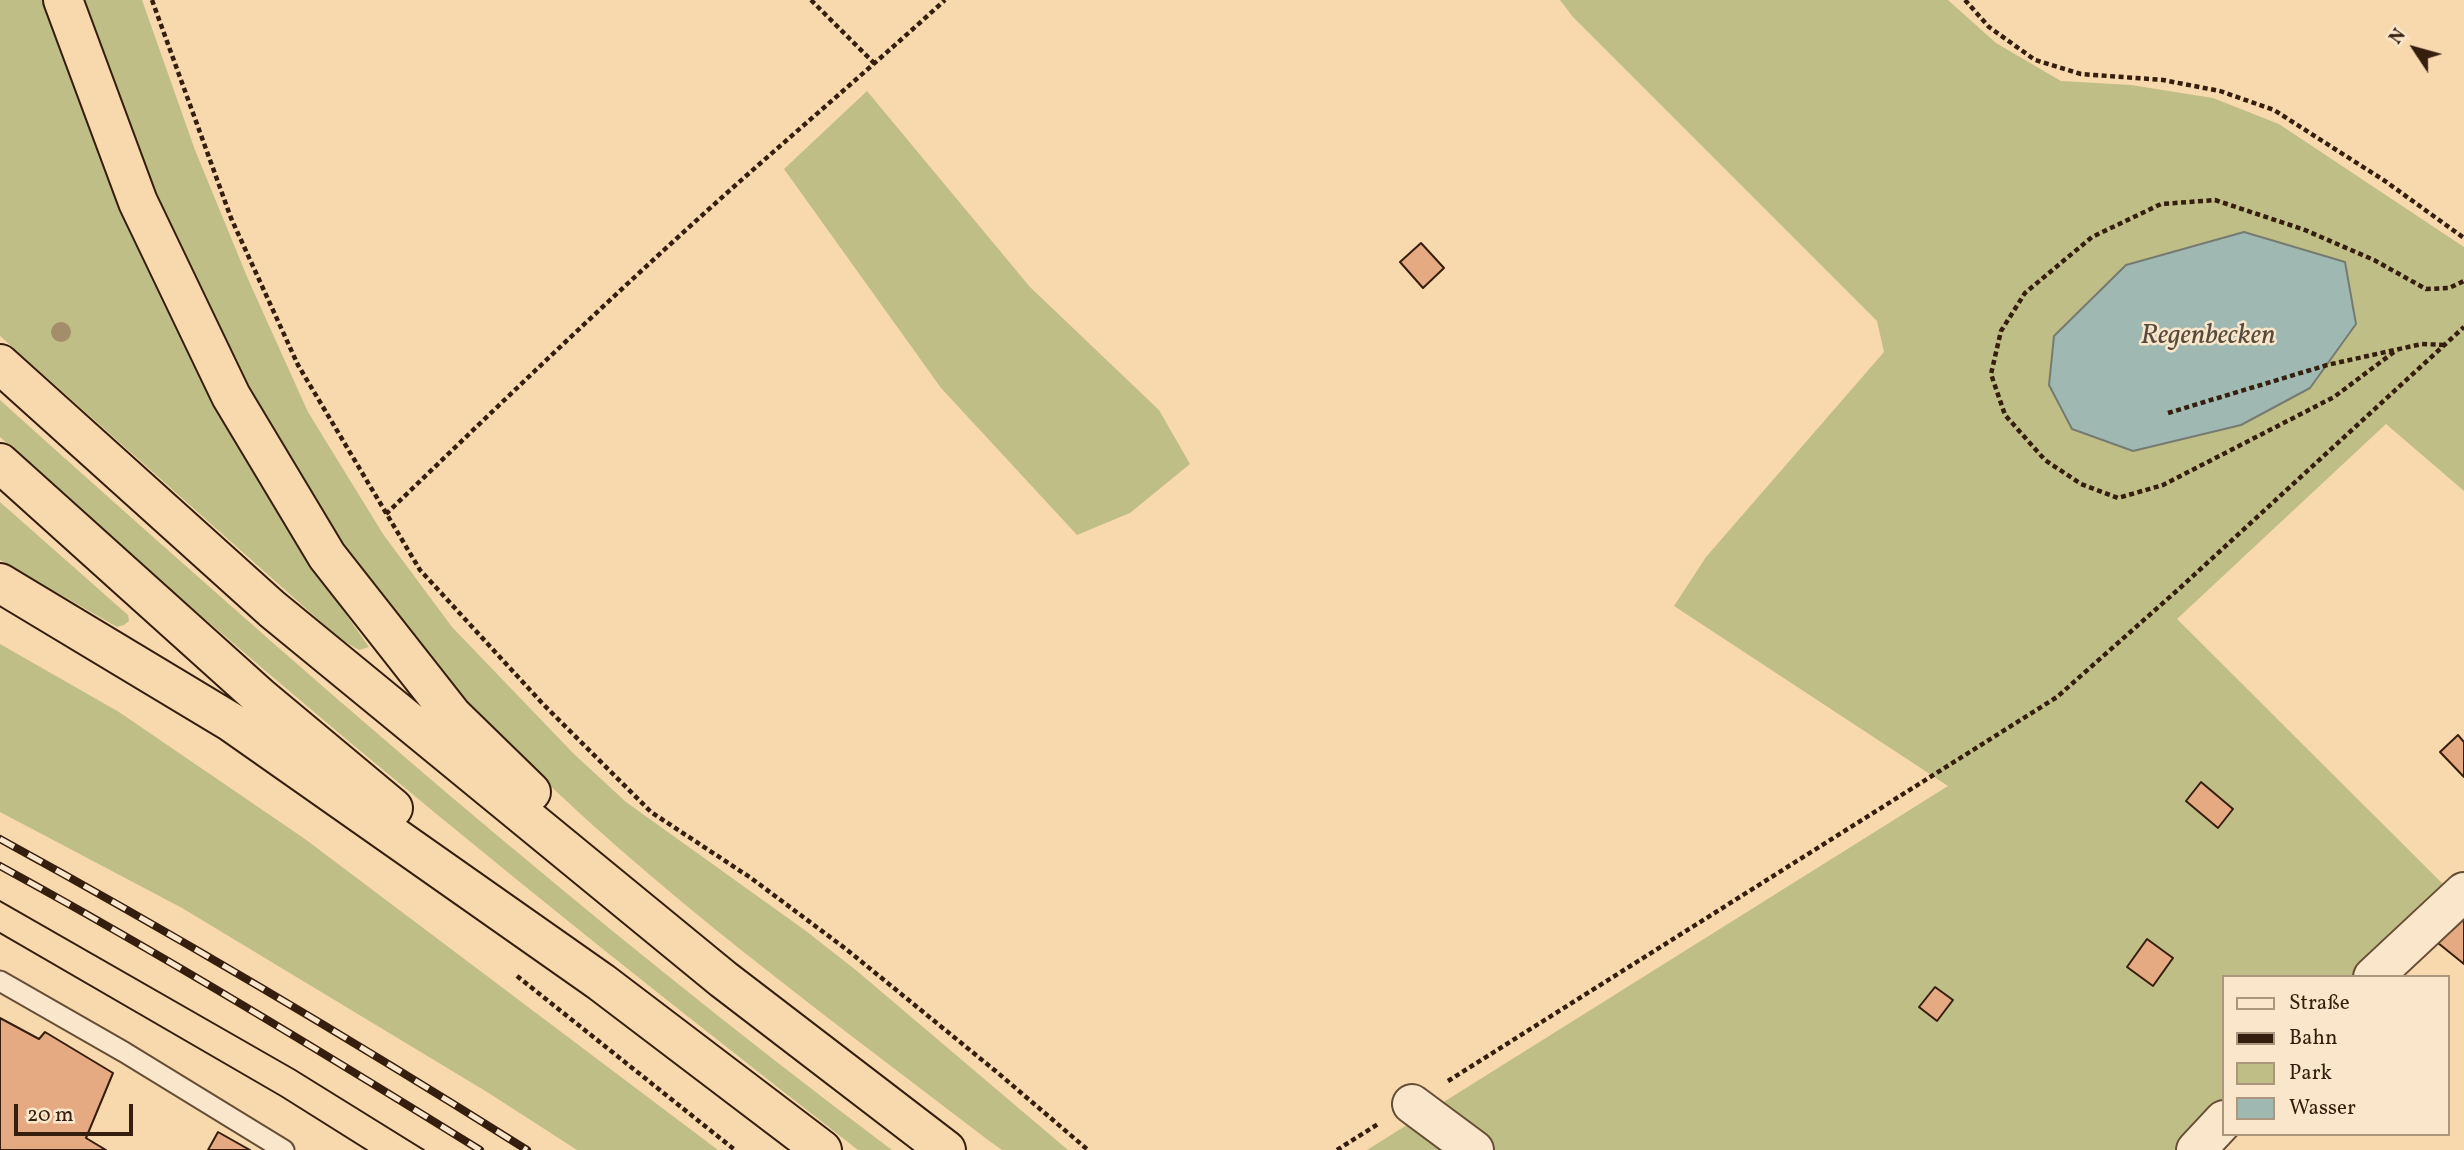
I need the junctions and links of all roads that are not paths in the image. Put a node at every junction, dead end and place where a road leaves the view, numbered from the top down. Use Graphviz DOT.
graph roads {
  1 [pos="63,0"];
  2 [pos="0,364"];
  3 [pos="0,463"];
  4 [pos="0,583"];
  5 [pos="2464,892"];
  6 [pos="2375,975"];
  7 [pos="723,979"];
  8 [pos="0,981"];
  9 [pos="601,982"];
  10 [pos="1412,1104"];
  11 [pos="2222,1122"];
  12 [pos="284,1150"];
  13 [pos="822,1150"];
  14 [pos="946,1150"];
  15 [pos="1474,1150"];
  16 [pos="2196,1150"];
  1 -- 7 [label="highway"];
  2 -- 7 [label="highway"];
  3 -- 9 [label="highway"];
  4 -- 9 [label="highway"];
  5 -- 6 [label="street"];
  7 -- 14 [label="highway"];
  8 -- 12 [label="lane"];
  9 -- 13 [label="highway"];
  10 -- 15 [label="street"];
  11 -- 16 [label="street"];
}
